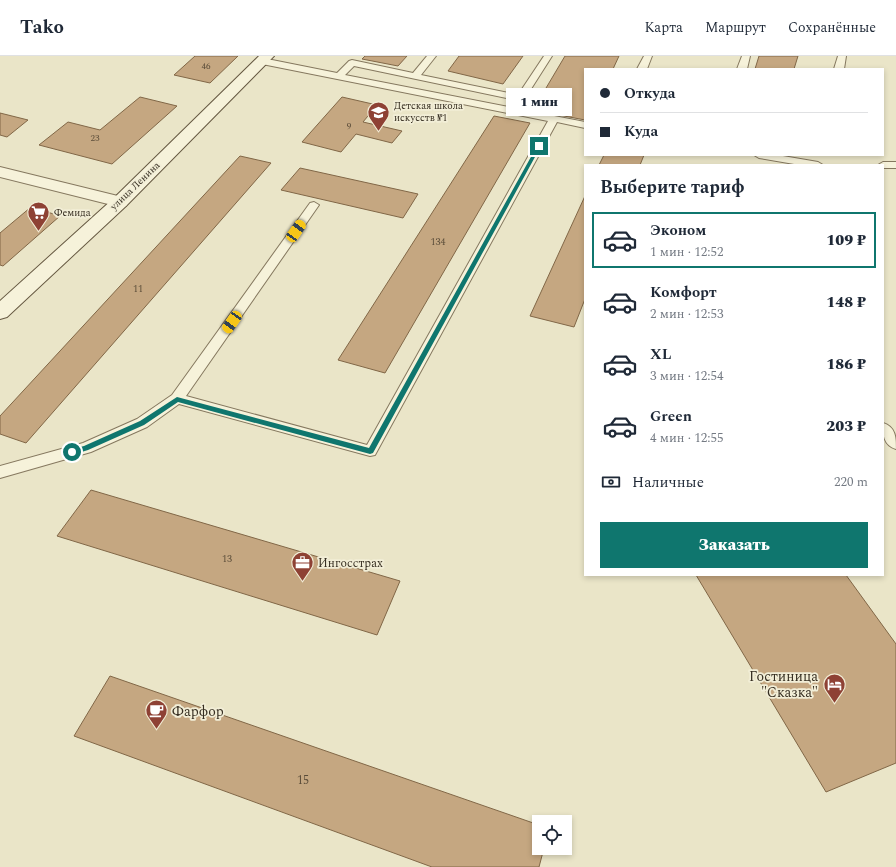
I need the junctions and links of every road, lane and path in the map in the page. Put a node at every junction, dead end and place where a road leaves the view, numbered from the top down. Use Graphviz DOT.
graph roads {
  1 [pos="432,56"];
  2 [pos="548,56"];
  3 [pos="648,56"];
  4 [pos="746,56"];
  5 [pos="842,56"];
  6 [pos="264,58"];
  7 [pos="642,68"];
  8 [pos="742,68"];
  9 [pos="839,68"];
  10 [pos="339,76"];
  11 [pos="415,76"];
  12 [pos="554,119"];
  13 [pos="584,125"];
  14 [pos="765,156"];
  15 [pos="814,164"];
  16 [pos="884,165"];
  17 [pos="896,165"];
  18 [pos="0,172"];
  19 [pos="120,202"];
  20 [pos="314,205"];
  21 [pos="0,312"];
  22 [pos="177,399"];
  23 [pos="884,429"];
  24 [pos="896,444"];
  25 [pos="0,472"];
  1 -- 11 [label="lane"];
  2 -- 11 [label="lane"];
  3 -- 7 [label="lane"];
  4 -- 8 [label="lane"];
  5 -- 9 [label="lane"];
  6 -- 10 [label="lane"];
  6 -- 19 [label="main road, улица Ленина"];
  10 -- 11 [label="lane"];
  10 -- 12 [label="lane"];
  12 -- 13 [label="lane"];
  12 -- 22 [label="lane"];
  14 -- 15 [label="lane"];
  16 -- 17 [label="lane"];
  18 -- 19 [label="main road"];
  19 -- 21 [label="main road, улица Ленина"];
  20 -- 22 [label="lane"];
  22 -- 25 [label="lane"];
  23 -- 24 [label="lane"];
}
